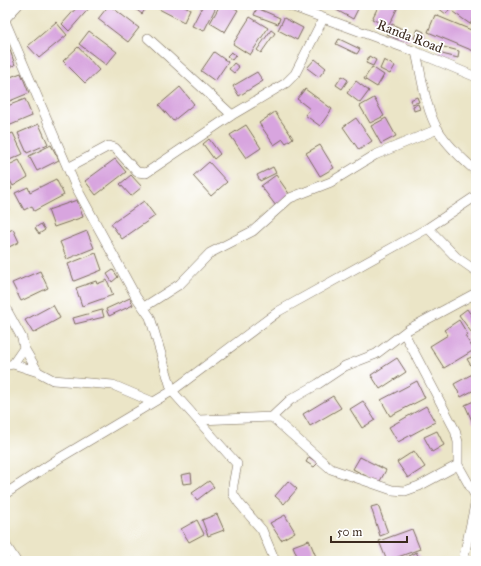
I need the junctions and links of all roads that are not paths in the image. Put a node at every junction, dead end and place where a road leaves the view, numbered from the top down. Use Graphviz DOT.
graph roads {
  1 [pos="18,5"];
  2 [pos="288,5"];
  3 [pos="323,19"];
  4 [pos="5,20"];
  5 [pos="148,38"];
  6 [pos="416,52"];
  7 [pos="476,78"];
  8 [pos="232,115"];
  9 [pos="438,129"];
  10 [pos="68,168"];
  11 [pos="476,171"];
  12 [pos="476,196"];
  13 [pos="428,228"];
  14 [pos="476,271"];
  15 [pos="476,293"];
  16 [pos="5,307"];
  17 [pos="144,307"];
  18 [pos="404,333"];
  19 [pos="24,348"];
  20 [pos="9,365"];
  21 [pos="38,372"];
  22 [pos="172,391"];
  23 [pos="153,402"];
  24 [pos="272,417"];
  25 [pos="200,420"];
  26 [pos="458,465"];
  27 [pos="5,494"];
  28 [pos="476,498"];
  29 [pos="5,544"];
  30 [pos="16,561"];
  31 [pos="275,561"];
  32 [pos="463,561"];
  1 -- 4 [label="street"];
  2 -- 3 [label="street, Randa Road"];
  3 -- 6 [label="street, Randa Road"];
  3 -- 8 [label="street"];
  4 -- 10 [label="street"];
  5 -- 8 [label="street"];
  6 -- 7 [label="street, Randa Road"];
  6 -- 9 [label="street"];
  8 -- 10 [label="street"];
  9 -- 11 [label="street"];
  9 -- 17 [label="street"];
  10 -- 17 [label="street"];
  12 -- 13 [label="street"];
  13 -- 14 [label="street"];
  13 -- 22 [label="street"];
  15 -- 18 [label="street"];
  16 -- 19 [label="street"];
  17 -- 22 [label="street"];
  18 -- 24 [label="street"];
  18 -- 26 [label="street"];
  19 -- 20 [label="street"];
  19 -- 21 [label="street"];
  20 -- 21 [label="street"];
  21 -- 23 [label="street"];
  22 -- 23 [label="street"];
  22 -- 25 [label="street"];
  23 -- 27 [label="street"];
  24 -- 25 [label="street"];
  24 -- 26 [label="street"];
  25 -- 31 [label="street"];
  26 -- 28 [label="street"];
  28 -- 32 [label="street"];
  29 -- 30 [label="street"];
}
